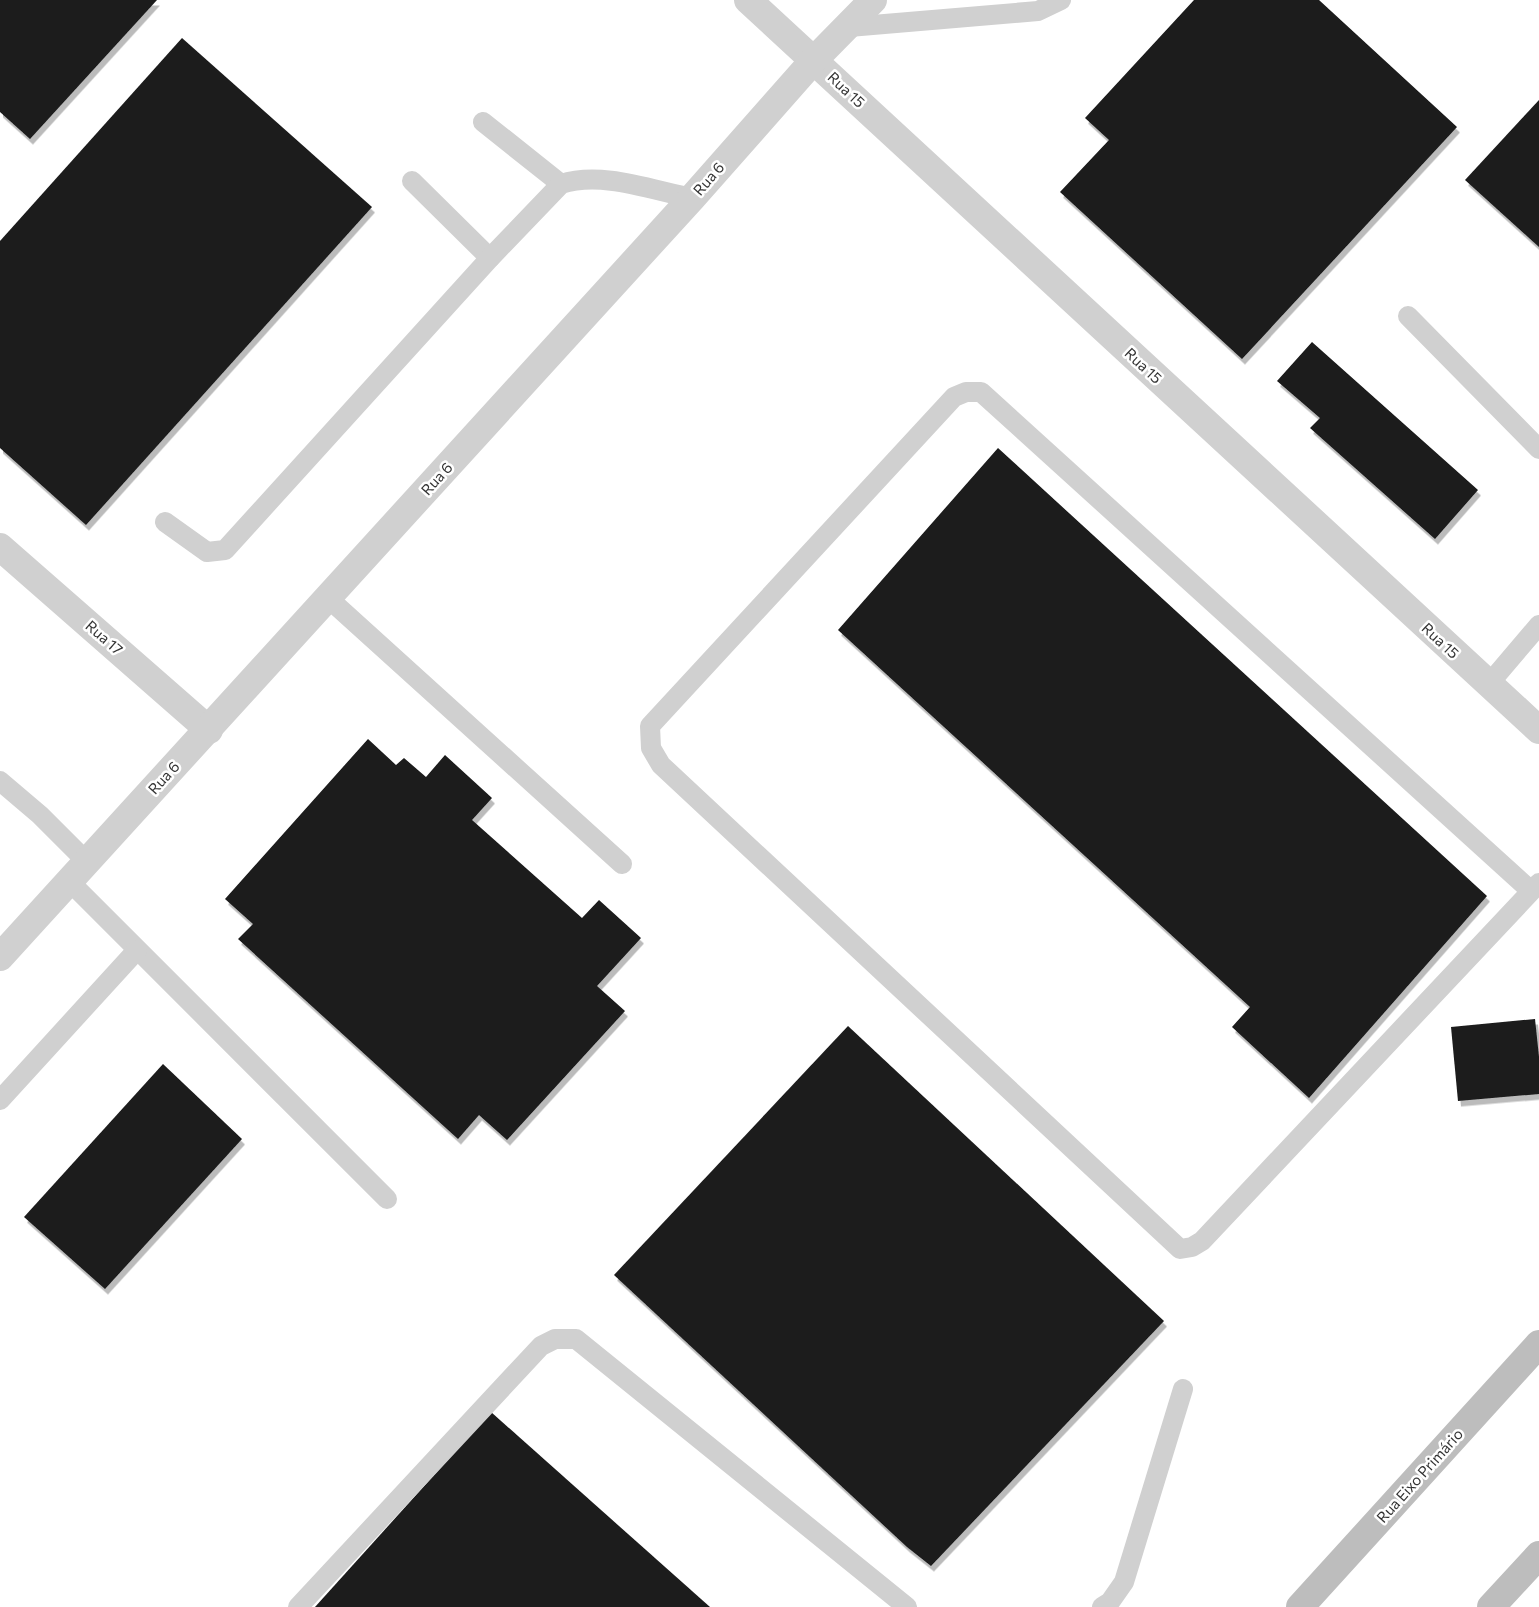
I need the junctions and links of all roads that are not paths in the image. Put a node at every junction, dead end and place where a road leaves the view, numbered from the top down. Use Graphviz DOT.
graph roads {
  1 [pos="748,0"];
  2 [pos="873,0"];
  3 [pos="1061,0"];
  4 [pos="849,27"];
  5 [pos="813,61"];
  6 [pos="483,122"];
  7 [pos="412,181"];
  8 [pos="561,184"];
  9 [pos="692,198"];
  10 [pos="490,258"];
  11 [pos="1408,316"];
  12 [pos="1539,449"];
  13 [pos="165,522"];
  14 [pos="0,547"];
  15 [pos="328,598"];
  16 [pos="1539,625"];
  17 [pos="1488,685"];
  18 [pos="208,730"];
  19 [pos="1539,730"];
  20 [pos="0,781"];
  21 [pos="622,864"];
  22 [pos="78,872"];
  23 [pos="1534,887"];
  24 [pos="137,950"];
  25 [pos="0,957"];
  26 [pos="0,1100"];
  27 [pos="387,1199"];
  28 [pos="1539,1344"];
  29 [pos="1183,1389"];
  30 [pos="1539,1555"];
  31 [pos="298,1607"];
  32 [pos="907,1607"];
  33 [pos="1102,1607"];
  34 [pos="1300,1607"];
  35 [pos="1491,1607"];
  1 -- 5 [label="street, Rua 15"];
  2 -- 4 [label="street, Rua 6"];
  3 -- 4 [label="lane"];
  4 -- 5 [label="street, Rua 6"];
  5 -- 9 [label="street, Rua 6"];
  5 -- 17 [label="street, Rua 15"];
  6 -- 8 [label="lane"];
  7 -- 10 [label="lane"];
  8 -- 9 [label="lane"];
  8 -- 10 [label="lane"];
  9 -- 15 [label="street, Rua 6"];
  10 -- 13 [label="lane"];
  11 -- 12 [label="lane"];
  14 -- 18 [label="street, Rua 17"];
  15 -- 18 [label="street, Rua 6"];
  15 -- 21 [label="lane"];
  16 -- 17 [label="lane"];
  17 -- 19 [label="street, Rua 15"];
  18 -- 22 [label="street, Rua 6"];
  20 -- 22 [label="lane"];
  22 -- 24 [label="lane"];
  22 -- 25 [label="street, Rua 6"];
  23 -- 23 [label="lane"];
  24 -- 26 [label="lane"];
  24 -- 27 [label="lane"];
  28 -- 34 [label="street, Rua Eixo Primário"];
  29 -- 33 [label="lane"];
  30 -- 35 [label="street"];
  31 -- 32 [label="lane"];
}
